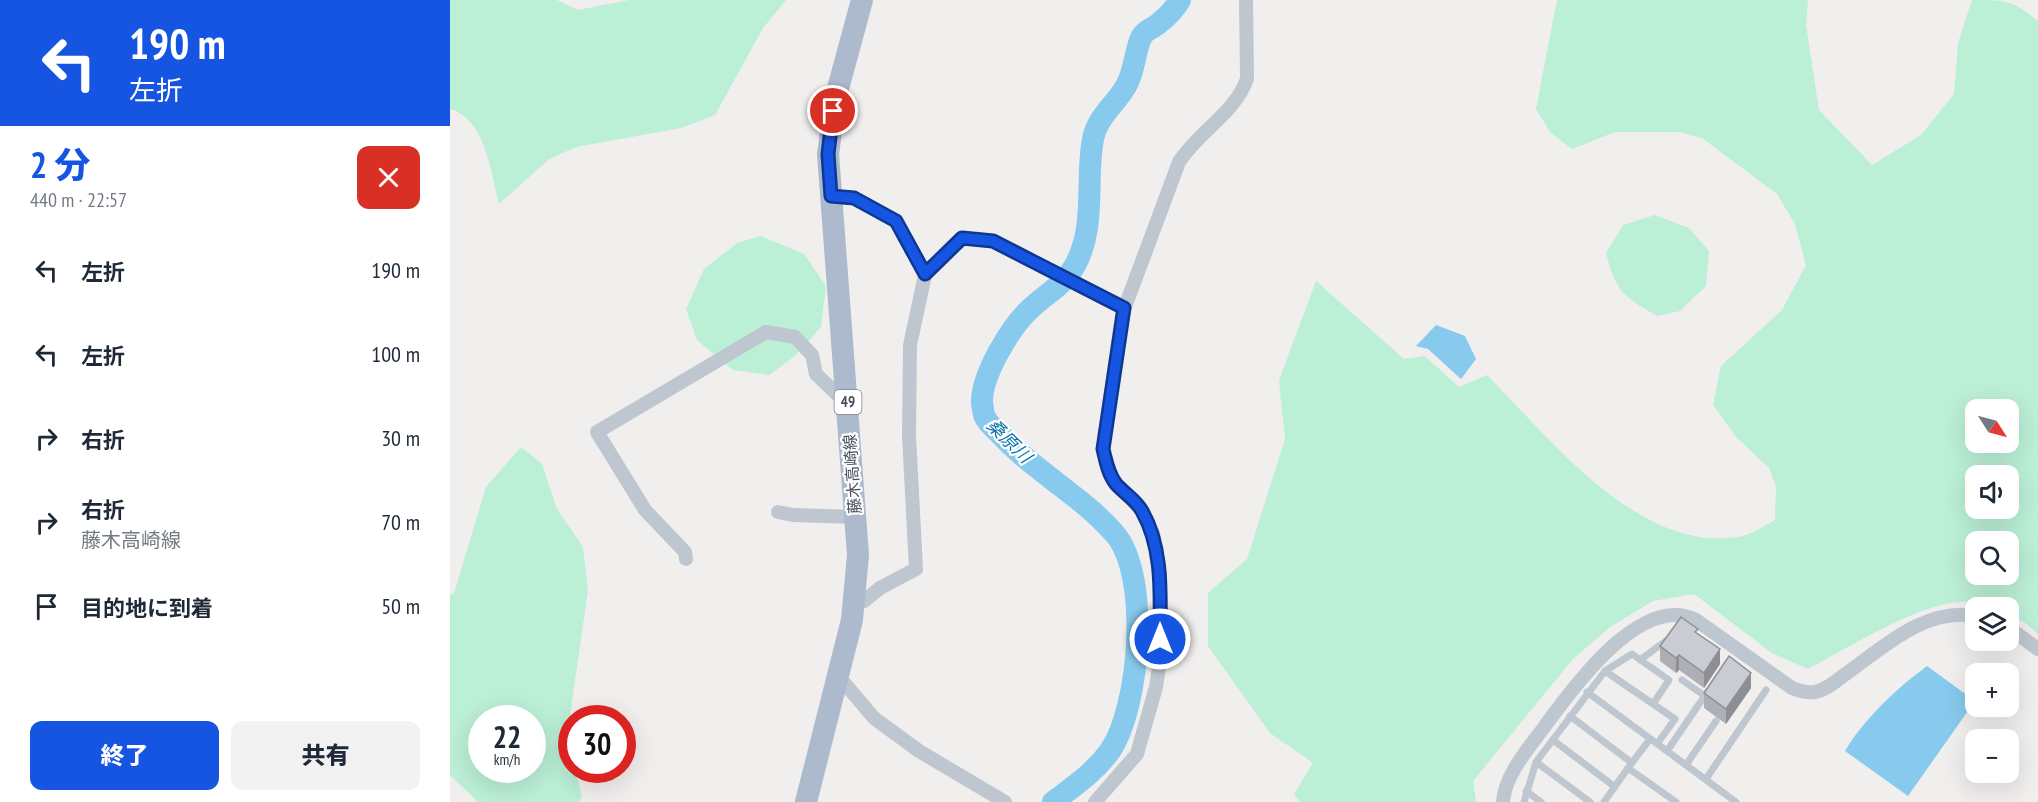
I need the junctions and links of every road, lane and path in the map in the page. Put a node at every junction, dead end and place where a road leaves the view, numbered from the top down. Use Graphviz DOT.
graph roads {
  1 [pos="862,0"];
  2 [pos="1246,0"];
  3 [pos="831,196"];
  4 [pos="925,274"];
  5 [pos="1124,308"];
  6 [pos="848,404"];
  7 [pos="778,512"];
  8 [pos="855,517"];
  9 [pos="686,559"];
  10 [pos="855,598"];
  11 [pos="1965,614"];
  12 [pos="2019,635"];
  13 [pos="1672,636"];
  14 [pos="2038,649"];
  15 [pos="1640,660"];
  16 [pos="1605,670"];
  17 [pos="840,678"];
  18 [pos="1682,680"];
  19 [pos="1711,688"];
  20 [pos="1766,690"];
  21 [pos="1587,692"];
  22 [pos="1705,696"];
  23 [pos="1653,704"];
  24 [pos="1570,716"];
  25 [pos="1716,722"];
  26 [pos="1650,739"];
  27 [pos="1553,740"];
  28 [pos="1657,744"];
  29 [pos="1666,751"];
  30 [pos="1536,762"];
  31 [pos="1686,765"];
  32 [pos="1630,766"];
  33 [pos="1706,779"];
  34 [pos="1615,787"];
  35 [pos="1526,791"];
  36 [pos="807,802"];
  37 [pos="1005,802"];
  38 [pos="1095,802"];
  39 [pos="1503,802"];
  40 [pos="1524,802"];
  41 [pos="1541,802"];
  42 [pos="1590,802"];
  43 [pos="1604,802"];
  44 [pos="1676,802"];
  45 [pos="1736,802"];
  1 -- 3 [label="main road, 藤木高崎線 / 49"];
  2 -- 5 [label="street"];
  3 -- 4 [label="street"];
  3 -- 6 [label="main road, 藤木高崎線 / 49"];
  4 -- 5 [label="street"];
  4 -- 10 [label="street"];
  5 -- 38 [label="street"];
  6 -- 8 [label="main road, 藤木高崎線 / 49"];
  6 -- 9 [label="street"];
  7 -- 8 [label="street"];
  8 -- 10 [label="main road, 藤木高崎線 / 49"];
  10 -- 17 [label="main road, 藤木高崎線 / 49"];
  11 -- 39 [label="street"];
  12 -- 14 [label="street"];
  13 -- 15 [label="lane"];
  15 -- 16 [label="lane"];
  15 -- 23 [label="lane"];
  16 -- 21 [label="lane"];
  16 -- 23 [label="lane"];
  17 -- 36 [label="main road, 藤木高崎線 / 49"];
  17 -- 37 [label="street"];
  18 -- 22 [label="lane"];
  19 -- 22 [label="lane"];
  20 -- 33 [label="lane"];
  21 -- 24 [label="lane"];
  21 -- 26 [label="lane"];
  22 -- 29 [label="lane"];
  23 -- 28 [label="lane"];
  24 -- 27 [label="lane"];
  24 -- 32 [label="lane"];
  25 -- 31 [label="lane"];
  26 -- 28 [label="lane"];
  26 -- 32 [label="lane"];
  27 -- 30 [label="lane"];
  27 -- 34 [label="lane"];
  28 -- 29 [label="lane"];
  29 -- 31 [label="lane"];
  30 -- 35 [label="lane"];
  30 -- 42 [label="lane"];
  31 -- 33 [label="lane"];
  32 -- 34 [label="lane"];
  32 -- 44 [label="lane"];
  33 -- 45 [label="lane"];
  34 -- 43 [label="lane"];
  35 -- 40 [label="lane"];
  35 -- 41 [label="lane"];
}
